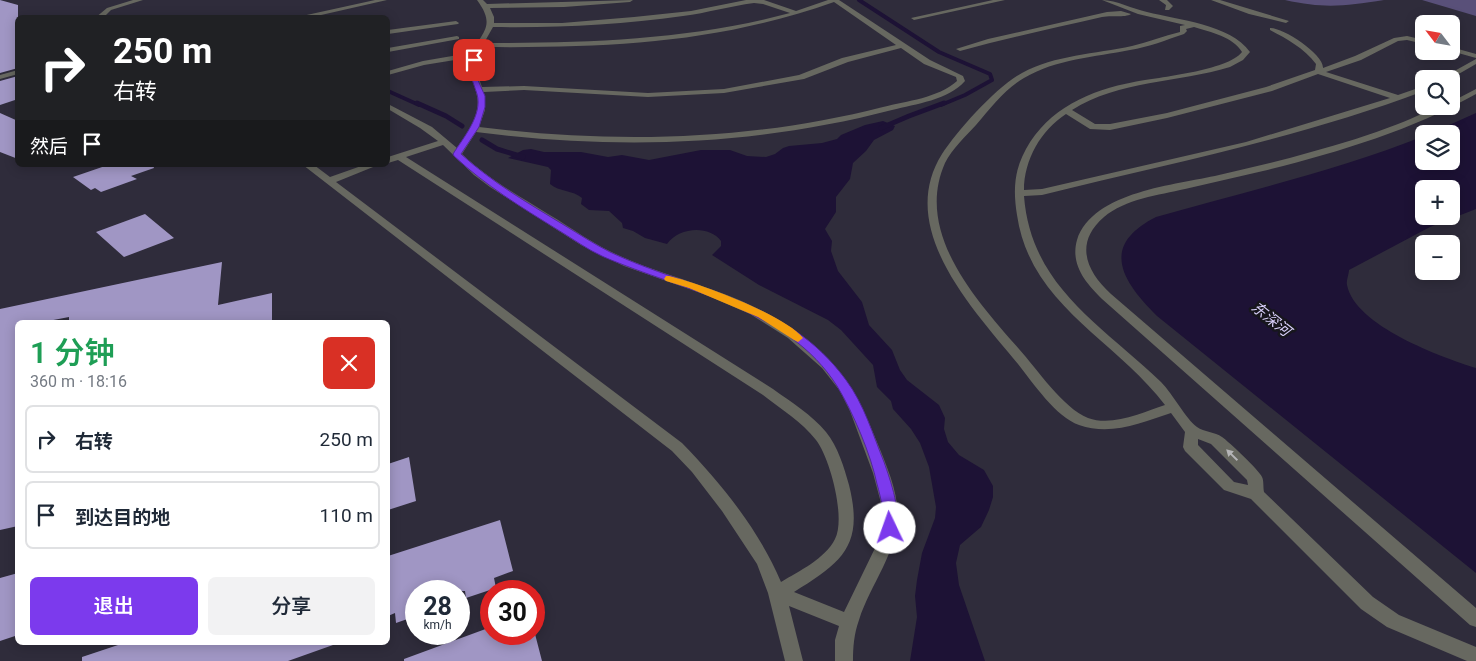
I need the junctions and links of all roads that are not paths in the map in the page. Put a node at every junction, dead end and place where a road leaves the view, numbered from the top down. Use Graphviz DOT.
graph roads {
  1 [pos="140,0"];
  2 [pos="384,0"];
  3 [pos="630,0"];
  4 [pos="835,0"];
  5 [pos="1002,0"];
  6 [pos="1105,0"];
  7 [pos="1162,0"];
  8 [pos="1214,0"];
  9 [pos="483,3"];
  10 [pos="1167,9"];
  11 [pos="796,13"];
  12 [pos="100,15"];
  13 [pos="311,15"];
  14 [pos="914,18"];
  15 [pos="1286,21"];
  16 [pos="456,23"];
  17 [pos="490,25"];
  18 [pos="1194,26"];
  19 [pos="1182,27"];
  20 [pos="1272,29"];
  21 [pos="390,32"];
  22 [pos="457,38"];
  23 [pos="1415,40"];
  24 [pos="479,45"];
  25 [pos="903,45"];
  26 [pos="960,49"];
  27 [pos="390,50"];
  28 [pos="1460,52"];
  29 [pos="1476,56"];
  30 [pos="458,57"];
  31 [pos="1476,61"];
  32 [pos="1460,70"];
  33 [pos="390,72"];
  34 [pos="1319,72"];
  35 [pos="15,73"];
  36 [pos="0,77"];
  37 [pos="479,90"];
  38 [pos="1415,91"];
  39 [pos="1476,91"];
  40 [pos="1398,98"];
  41 [pos="1460,100"];
  42 [pos="390,107"];
  43 [pos="1065,110"];
  44 [pos="1427,115"];
  45 [pos="474,129"];
  46 [pos="444,142"];
  47 [pos="457,154"];
  48 [pos="393,158"];
  49 [pos="311,167"];
  50 [pos="368,167"];
  51 [pos="329,181"];
  52 [pos="1019,193"];
  53 [pos="1174,407"];
  54 [pos="1192,431"];
  55 [pos="1256,494"];
  56 [pos="777,593"];
  57 [pos="1476,619"];
  58 [pos="849,622"];
  59 [pos="1476,656"];
  60 [pos="794,661"];
  61 [pos="844,661"];
  1 -- 12 [label="street"];
  2 -- 13 [label="street"];
  3 -- 9 [label="street"];
  4 -- 11 [label="street"];
  4 -- 25 [label="street"];
  5 -- 14 [label="street"];
  6 -- 18 [label="street"];
  7 -- 10 [label="street"];
  8 -- 15 [label="street"];
  9 -- 17 [label="street"];
  11 -- 17 [label="street"];
  11 -- 24 [label="street"];
  16 -- 21 [label="street"];
  17 -- 24 [label="street"];
  18 -- 19 [label="street"];
  18 -- 43 [label="street"];
  19 -- 26 [label="street"];
  19 -- 53 [label="street"];
  20 -- 34 [label="street"];
  22 -- 27 [label="street"];
  23 -- 34 [label="street"];
  24 -- 37 [label="street"];
  25 -- 37 [label="street"];
  25 -- 45 [label="street"];
  28 -- 29 [label="street"];
  30 -- 33 [label="street"];
  31 -- 32 [label="street"];
  34 -- 40 [label="street"];
  34 -- 43 [label="street"];
  35 -- 36 [label="street"];
  37 -- 45 [label="street"];
  38 -- 40 [label="street"];
  39 -- 41 [label="street"];
  40 -- 52 [label="street"];
  42 -- 46 [label="street"];
  43 -- 52 [label="street"];
  44 -- 57 [label="street"];
  45 -- 47 [label="street"];
  46 -- 47 [label="street"];
  46 -- 48 [label="street"];
  47 -- 58 [label="street"];
  48 -- 56 [label="street"];
  49 -- 51 [label="street"];
  50 -- 51 [label="street"];
  51 -- 56 [label="street"];
  52 -- 53 [label="street"];
  53 -- 54 [label="street"];
  55 -- 54 [label="street, one-way"];
  54 -- 55 [label="street"];
  55 -- 59 [label="street"];
  56 -- 58 [label="street"];
  56 -- 60 [label="street"];
  58 -- 61 [label="street"];
}
